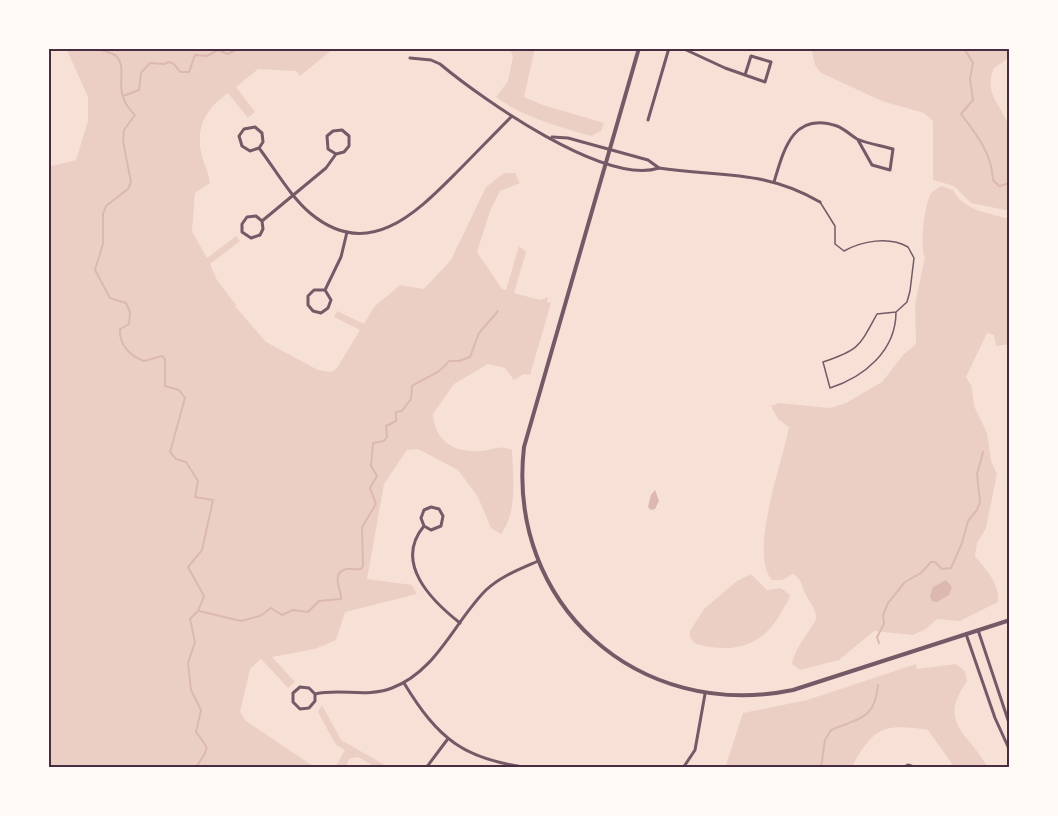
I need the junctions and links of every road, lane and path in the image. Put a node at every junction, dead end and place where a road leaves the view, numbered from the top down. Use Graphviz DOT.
graph roads {
  1 [pos="639,48"];
  2 [pos="669,48"];
  3 [pos="682,48"];
  4 [pos="410,58"];
  5 [pos="745,75"];
  6 [pos="511,117"];
  7 [pos="648,120"];
  8 [pos="550,136"];
  9 [pos="858,140"];
  10 [pos="259,148"];
  11 [pos="610,149"];
  12 [pos="336,153"];
  13 [pos="606,162"];
  14 [pos="659,168"];
  15 [pos="774,182"];
  16 [pos="294,195"];
  17 [pos="820,202"];
  18 [pos="262,221"];
  19 [pos="347,232"];
  20 [pos="325,290"];
  21 [pos="896,312"];
  22 [pos="424,526"];
  23 [pos="538,561"];
  24 [pos="1010,620"];
  25 [pos="460,623"];
  26 [pos="978,630"];
  27 [pos="966,634"];
  28 [pos="404,683"];
  29 [pos="315,694"];
  30 [pos="705,694"];
  31 [pos="1010,726"];
  32 [pos="447,740"];
  33 [pos="1010,751"];
  34 [pos="426,768"];
  35 [pos="531,768"];
  36 [pos="683,768"];
  37 [pos="902,768"];
  38 [pos="917,768"];
  1 -- 11 [label="street"];
  2 -- 7 [label="street"];
  3 -- 5 [label="street"];
  4 -- 6 [label="street"];
  5 -- 5 [label="street"];
  6 -- 8 [label="street"];
  6 -- 19 [label="street"];
  8 -- 11 [label="street"];
  8 -- 13 [label="street"];
  9 -- 9 [label="street"];
  9 -- 15 [label="street"];
  10 -- 10 [label="street"];
  10 -- 16 [label="street"];
  11 -- 13 [label="street"];
  11 -- 14 [label="street"];
  12 -- 12 [label="street"];
  12 -- 16 [label="street"];
  13 -- 14 [label="street"];
  13 -- 23 [label="street"];
  14 -- 15 [label="street"];
  15 -- 17 [label="street"];
  16 -- 18 [label="street"];
  16 -- 19 [label="street"];
  17 -- 21 [label="lane"];
  18 -- 18 [label="street"];
  19 -- 20 [label="street"];
  20 -- 20 [label="street"];
  21 -- 21 [label="lane"];
  22 -- 22 [label="street"];
  22 -- 25 [label="street"];
  23 -- 25 [label="street"];
  23 -- 30 [label="street"];
  24 -- 26 [label="street"];
  25 -- 28 [label="street"];
  26 -- 27 [label="street"];
  26 -- 31 [label="street"];
  27 -- 30 [label="street"];
  27 -- 33 [label="street"];
  28 -- 29 [label="street"];
  28 -- 32 [label="street"];
  29 -- 29 [label="street"];
  30 -- 36 [label="street"];
  32 -- 34 [label="street"];
  32 -- 35 [label="street"];
  37 -- 38 [label="street"];
}
